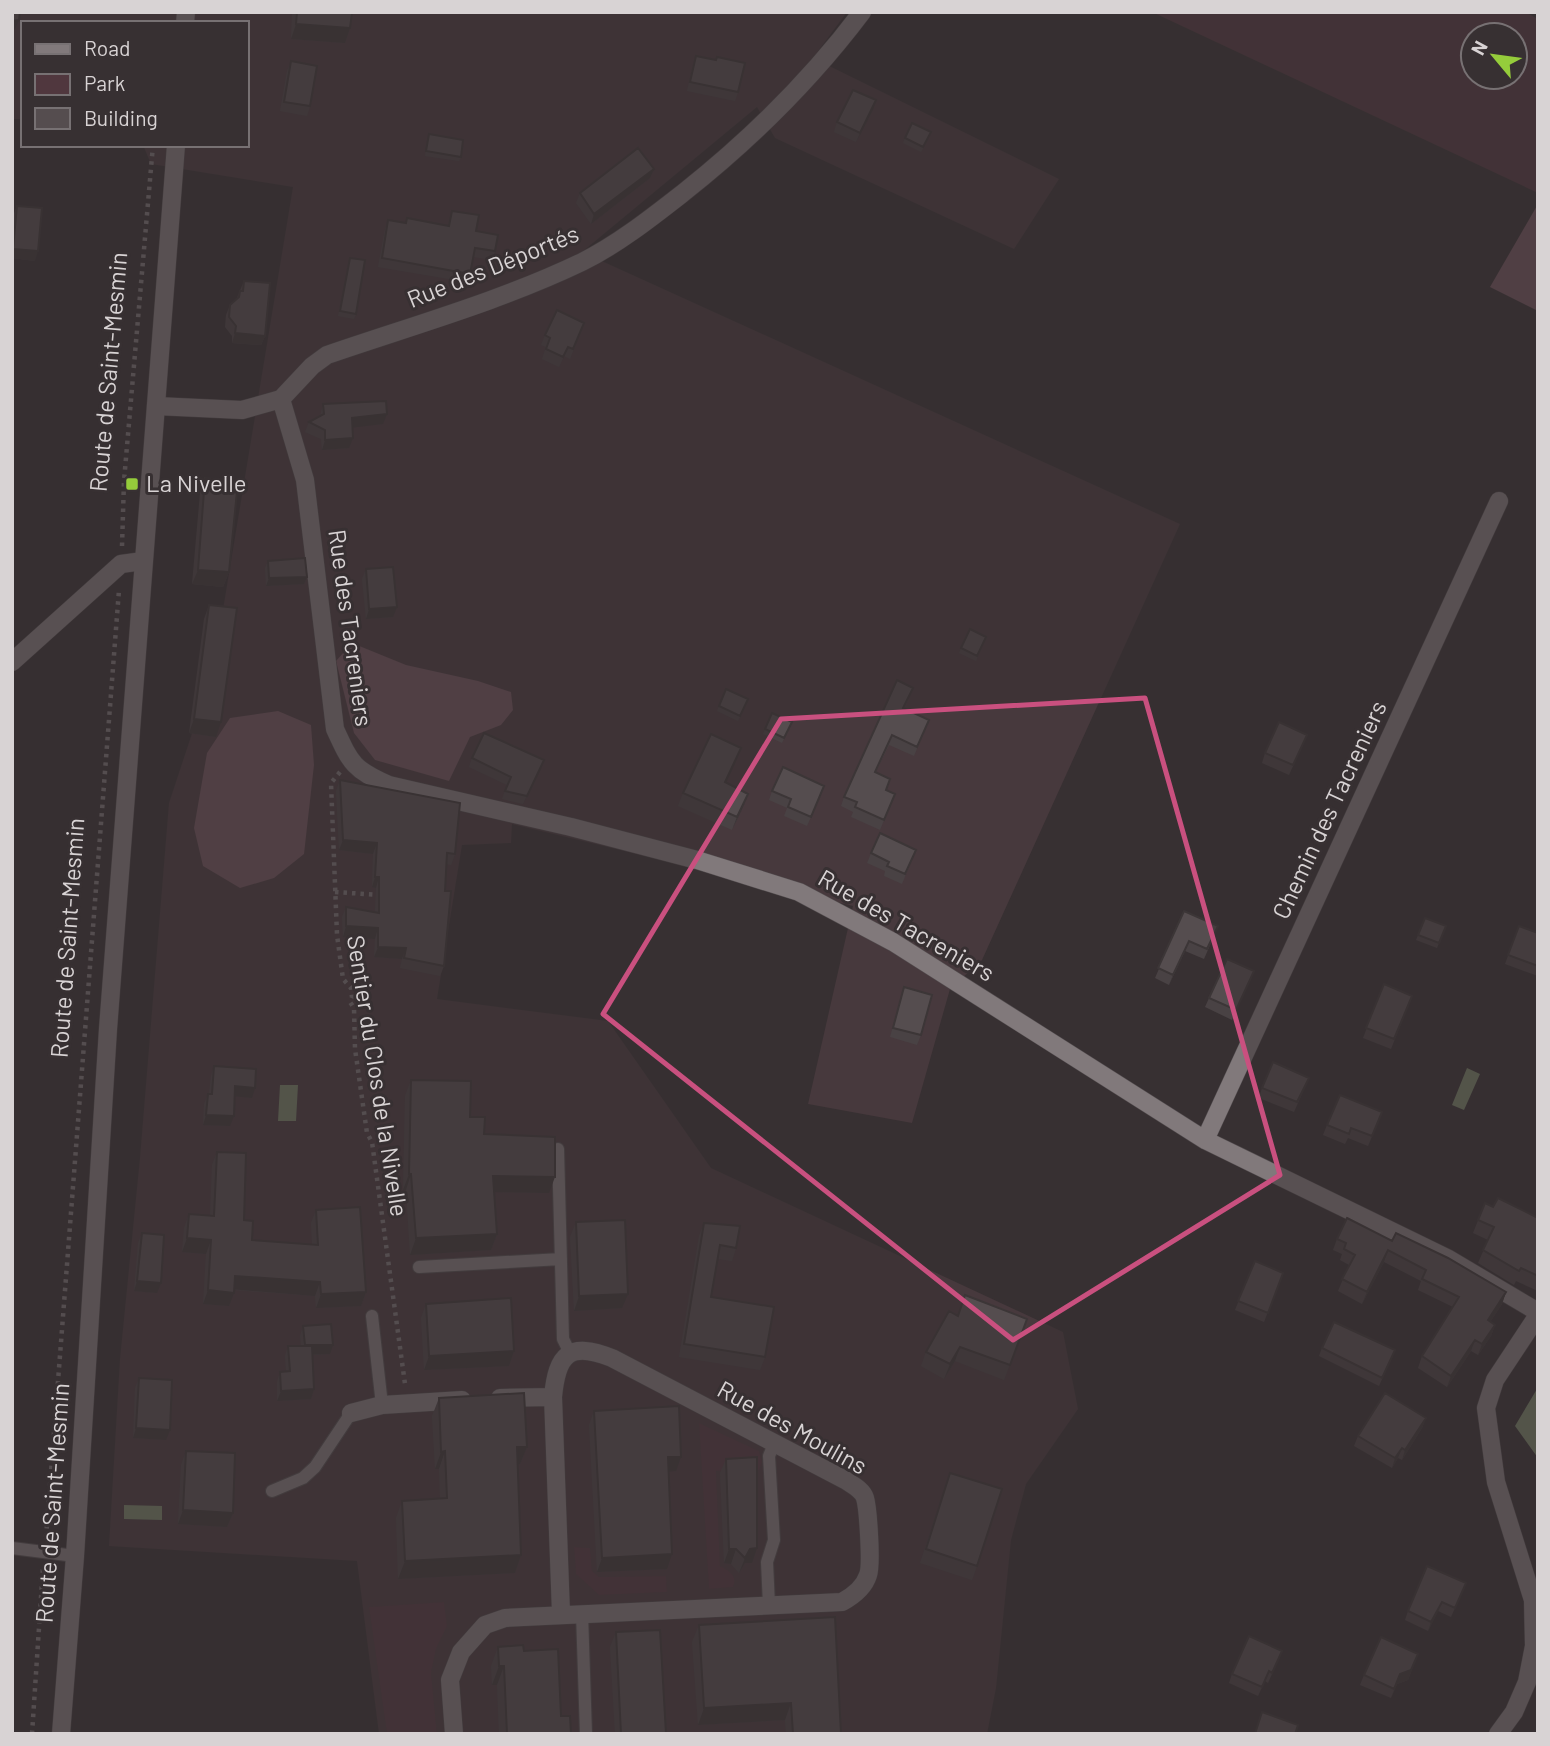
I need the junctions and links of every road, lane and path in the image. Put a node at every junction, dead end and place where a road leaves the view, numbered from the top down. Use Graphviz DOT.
graph roads {
  1 [pos="862,12"];
  2 [pos="153,147"];
  3 [pos="176,147"];
  4 [pos="281,399"];
  5 [pos="156,406"];
  6 [pos="1499,500"];
  7 [pos="143,561"];
  8 [pos="121,564"];
  9 [pos="12,662"];
  10 [pos="350,761"];
  11 [pos="335,892"];
  12 [pos="387,895"];
  13 [pos="1205,1140"];
  14 [pos="558,1149"];
  15 [pos="561,1259"];
  16 [pos="418,1267"];
  17 [pos="1538,1314"];
  18 [pos="372,1316"];
  19 [pos="570,1353"];
  20 [pos="553,1397"];
  21 [pos="407,1402"];
  22 [pos="382,1405"];
  23 [pos="351,1413"];
  24 [pos="774,1444"];
  25 [pos="272,1491"];
  26 [pos="12,1548"];
  27 [pos="44,1552"];
  28 [pos="75,1556"];
  29 [pos="769,1605"];
  30 [pos="561,1613"];
  31 [pos="582,1613"];
  32 [pos="32,1734"];
  33 [pos="61,1734"];
  34 [pos="454,1734"];
  35 [pos="586,1734"];
  36 [pos="1498,1734"];
  1 -- 4 [label="street, Rue des Déportés"];
  2 -- 8 [label="path, Route de Saint-Mesmin"];
  3 -- 5 [label="street, Route de Saint-Mesmin"];
  4 -- 5 [label="street"];
  4 -- 10 [label="street, Rue des Tacreniers"];
  5 -- 7 [label="street, Route de Saint-Mesmin"];
  6 -- 13 [label="street, Chemin des Tacreniers"];
  7 -- 8 [label="street"];
  7 -- 28 [label="street, Route de Saint-Mesmin"];
  8 -- 9 [label="street"];
  8 -- 27 [label="path, Route de Saint-Mesmin"];
  10 -- 11 [label="path, Sentier du Clos de la Nivelle"];
  10 -- 13 [label="street, Rue des Tacreniers"];
  11 -- 12 [label="path"];
  11 -- 21 [label="path, Sentier du Clos de la Nivelle"];
  13 -- 17 [label="street, Rue des Tacreniers"];
  14 -- 15 [label="lane"];
  15 -- 16 [label="lane"];
  15 -- 19 [label="lane"];
  17 -- 36 [label="street"];
  18 -- 22 [label="lane"];
  19 -- 20 [label="street"];
  19 -- 24 [label="street, Rue des Moulins"];
  20 -- 21 [label="street"];
  20 -- 30 [label="street"];
  21 -- 22 [label="street"];
  22 -- 23 [label="street"];
  23 -- 25 [label="lane"];
  24 -- 29 [label="lane"];
  24 -- 29 [label="street, Rue des Moulins"];
  26 -- 27 [label="lane"];
  27 -- 28 [label="lane"];
  27 -- 32 [label="path, Route de Saint-Mesmin"];
  28 -- 33 [label="street, Route de Saint-Mesmin"];
  29 -- 31 [label="street, Rue des Moulins"];
  30 -- 31 [label="street, Rue des Moulins"];
  30 -- 34 [label="street, Rue des Moulins"];
  31 -- 35 [label="lane"];
}
